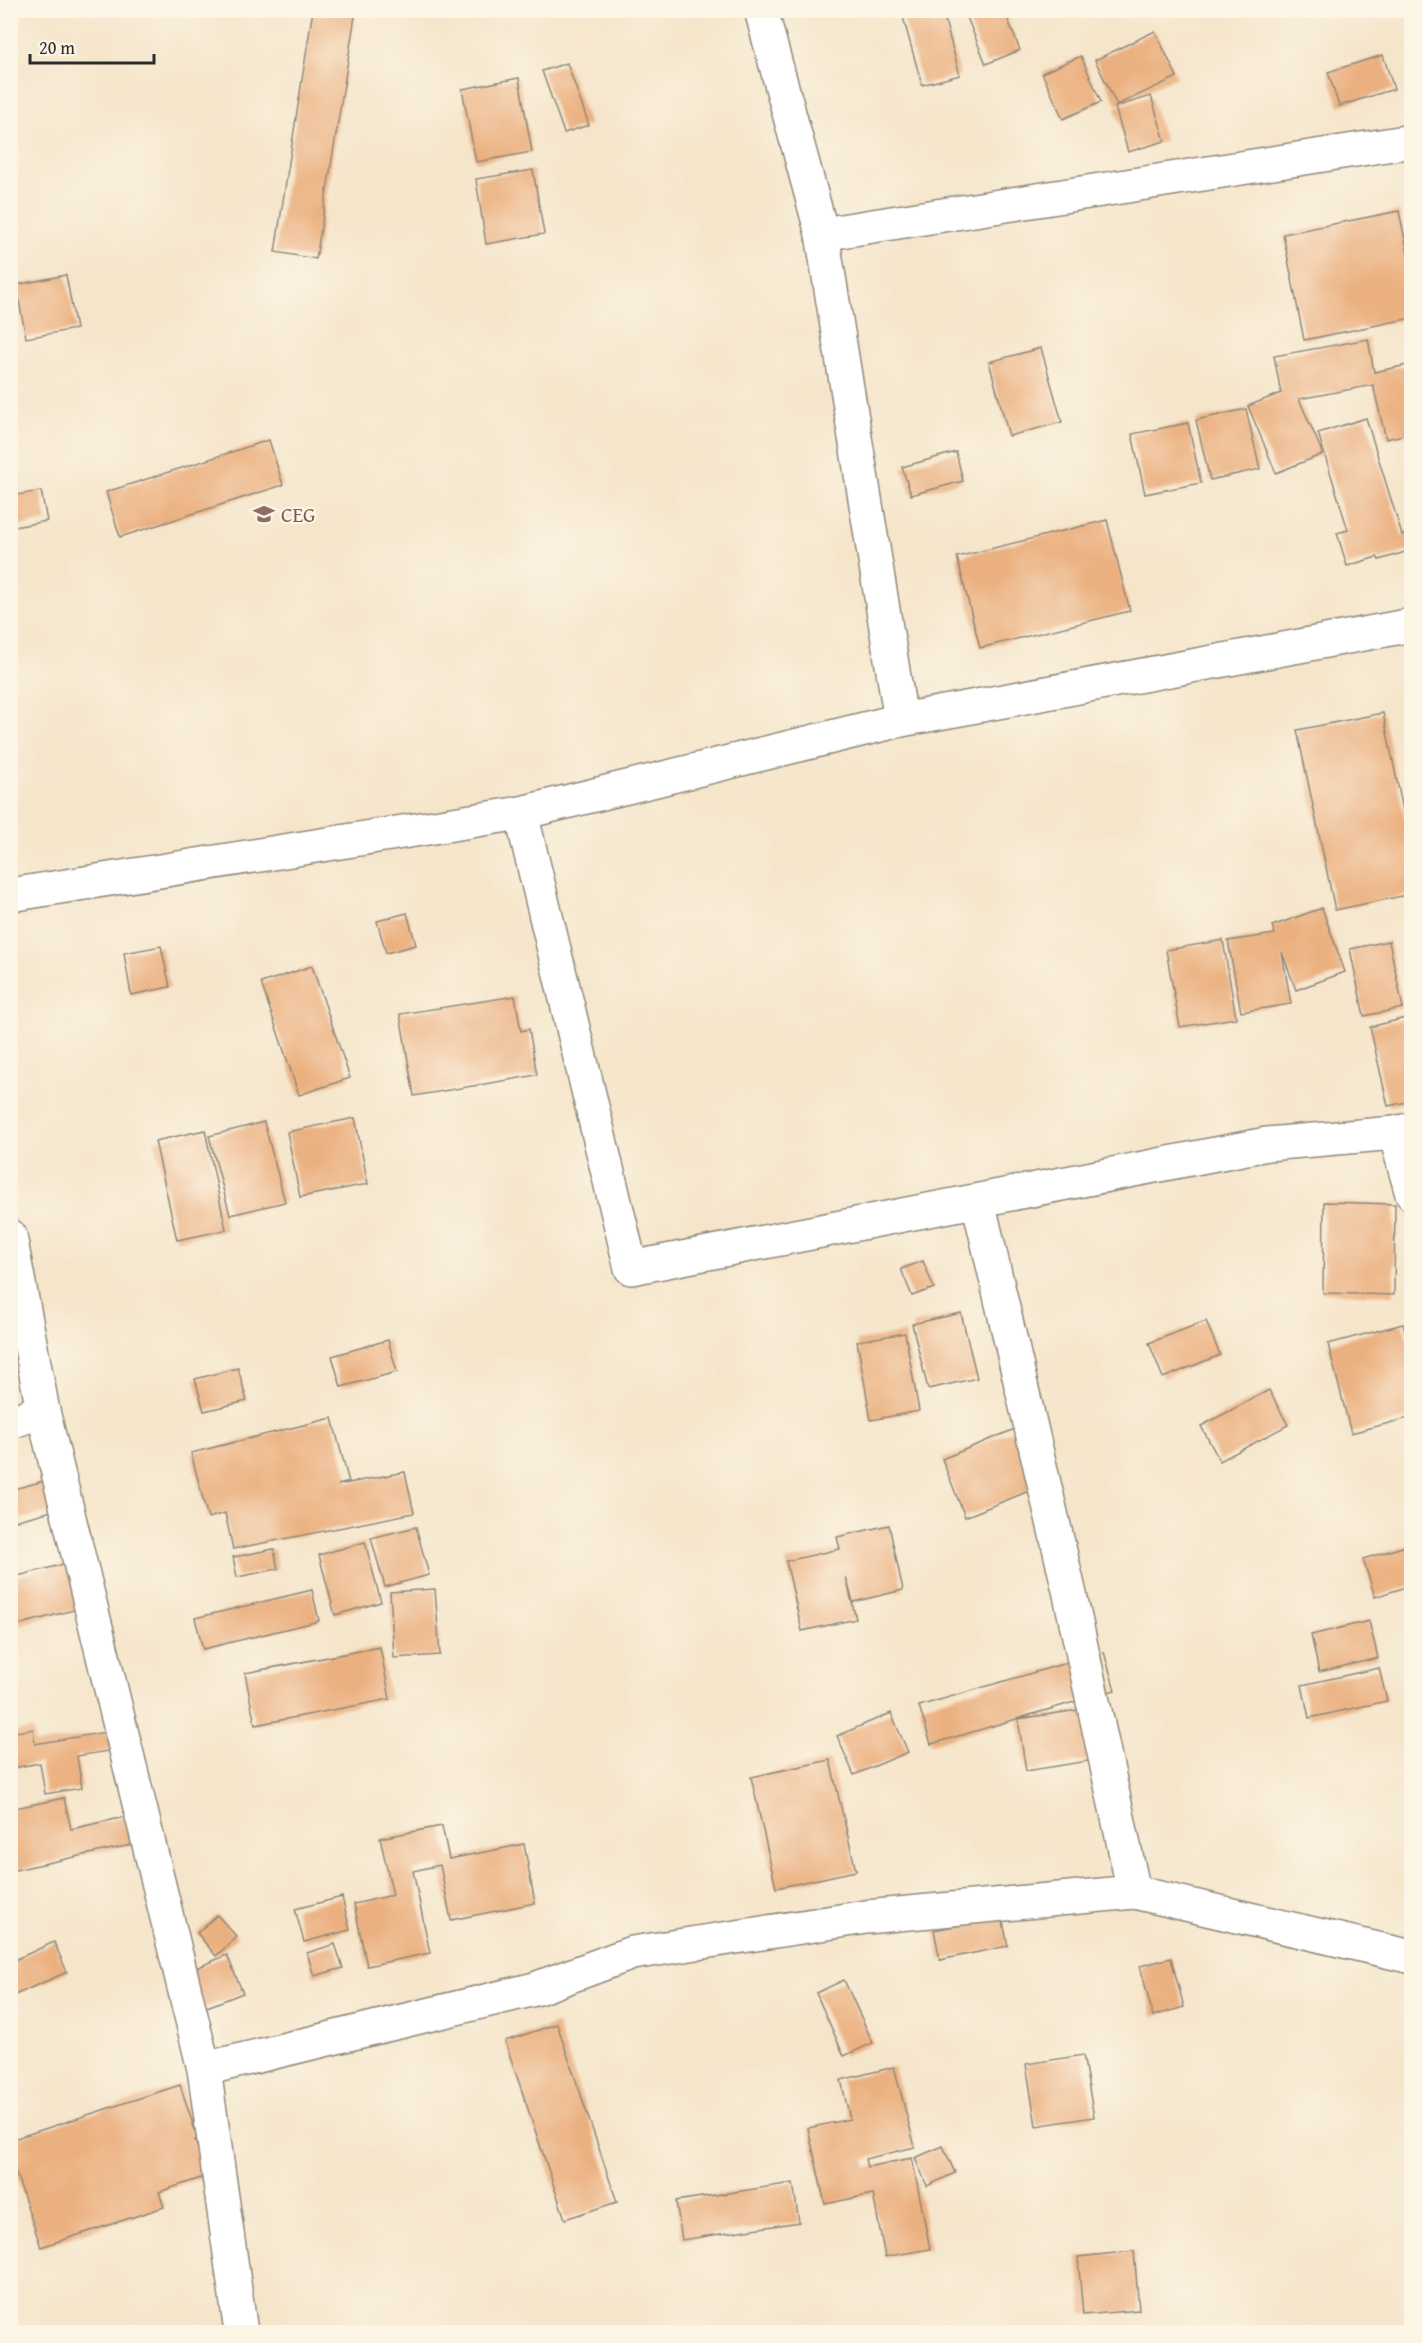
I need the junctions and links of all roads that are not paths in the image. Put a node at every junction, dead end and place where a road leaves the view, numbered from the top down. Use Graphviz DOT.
graph roads {
  1 [pos="761,10"];
  2 [pos="1412,141"];
  3 [pos="822,234"];
  4 [pos="1412,625"];
  5 [pos="901,720"];
  6 [pos="520,813"];
  7 [pos="10,895"];
  8 [pos="1403,1131"];
  9 [pos="1412,1194"];
  10 [pos="978,1201"];
  11 [pos="10,1236"];
  12 [pos="43,1412"];
  13 [pos="10,1422"];
  14 [pos="1134,1892"];
  15 [pos="1412,1957"];
  16 [pos="204,2069"];
  17 [pos="241,2332"];
  1 -- 3 [label="street"];
  2 -- 3 [label="street"];
  3 -- 5 [label="street"];
  4 -- 5 [label="street"];
  5 -- 6 [label="street"];
  6 -- 7 [label="street"];
  6 -- 10 [label="street"];
  8 -- 9 [label="street"];
  8 -- 10 [label="street"];
  10 -- 14 [label="street"];
  11 -- 12 [label="street"];
  12 -- 13 [label="street"];
  12 -- 16 [label="street"];
  14 -- 15 [label="street"];
  14 -- 16 [label="street"];
  16 -- 17 [label="street"];
}
